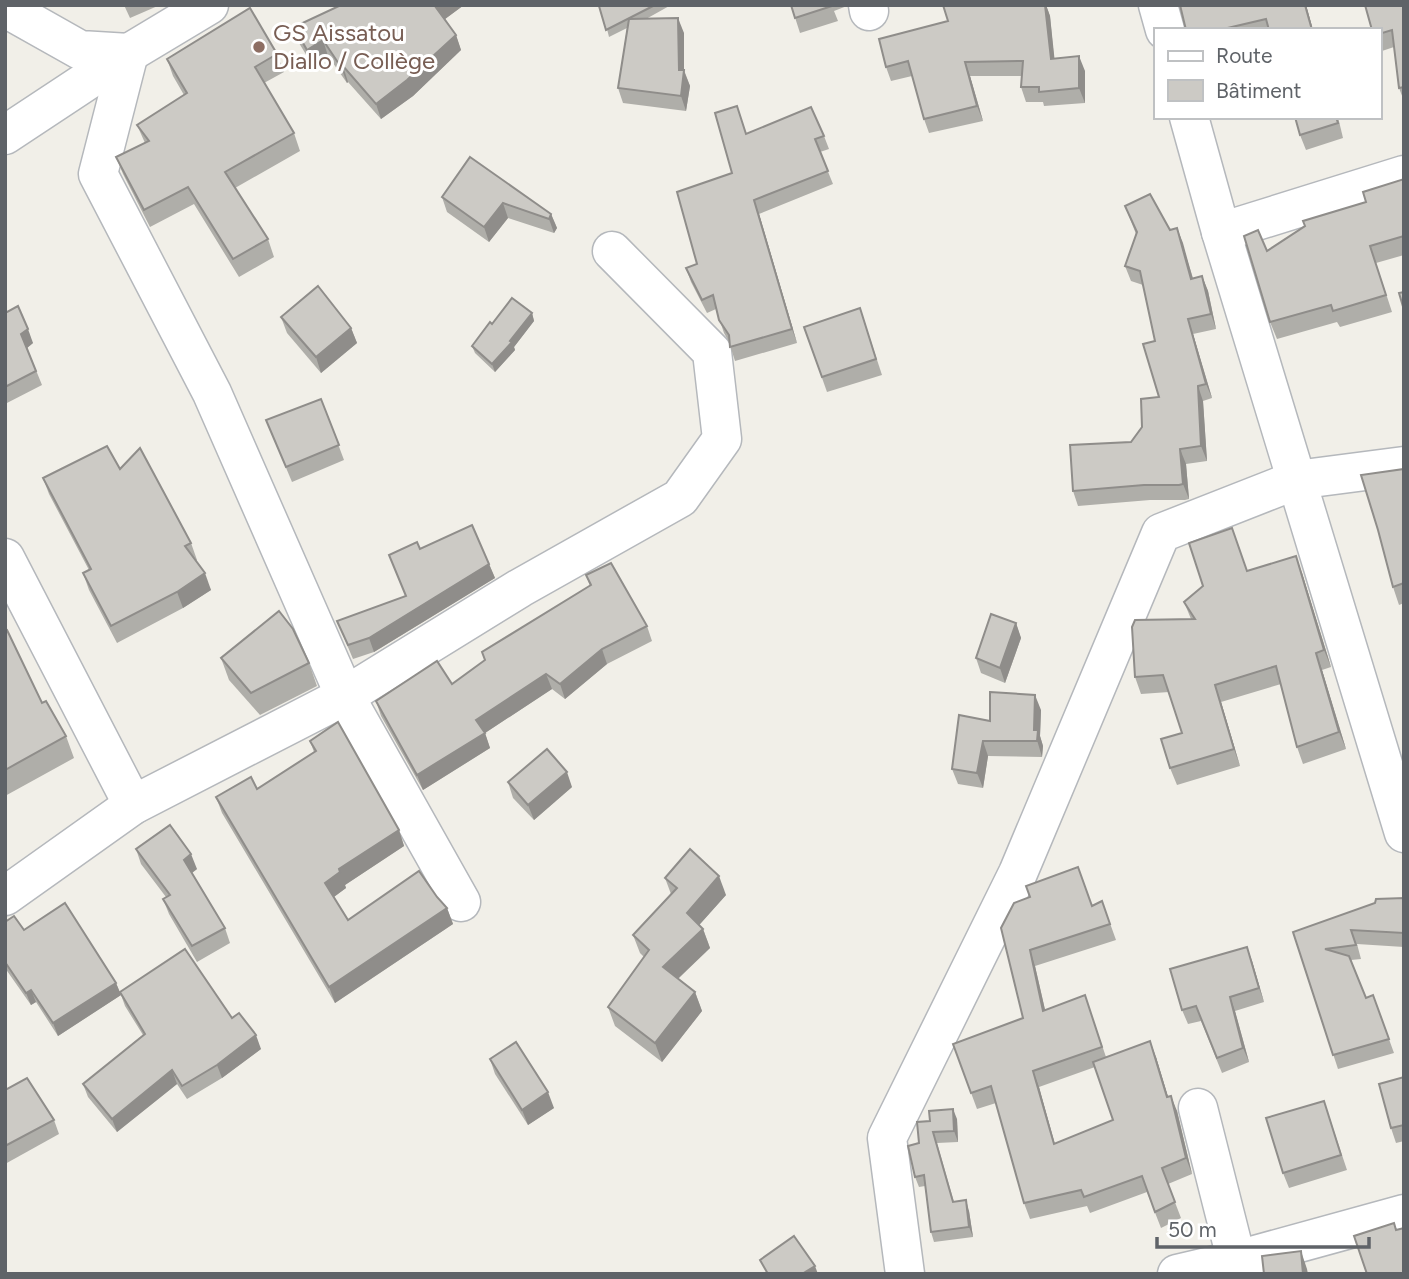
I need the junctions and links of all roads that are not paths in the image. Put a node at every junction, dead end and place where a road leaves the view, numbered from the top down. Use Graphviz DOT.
graph roads {
  1 [pos="5,5"];
  2 [pos="209,5"];
  3 [pos="1158,5"];
  4 [pos="1164,28"];
  5 [pos="129,53"];
  6 [pos="1190,119"];
  7 [pos="5,135"];
  8 [pos="1404,175"];
  9 [pos="1221,232"];
  10 [pos="612,251"];
  11 [pos="1404,466"];
  12 [pos="1296,480"];
  13 [pos="5,558"];
  14 [pos="345,696"];
  15 [pos="133,805"];
  16 [pos="1404,833"];
  17 [pos="5,896"];
  18 [pos="461,901"];
  19 [pos="1198,1108"];
  20 [pos="1404,1214"];
  21 [pos="1238,1267"];
  22 [pos="905,1274"];
  23 [pos="1177,1274"];
  1 -- 5 [label="street"];
  2 -- 5 [label="street"];
  3 -- 4 [label="street"];
  5 -- 7 [label="street"];
  5 -- 14 [label="street"];
  6 -- 9 [label="street"];
  8 -- 9 [label="street"];
  9 -- 12 [label="street"];
  10 -- 14 [label="street"];
  11 -- 12 [label="street"];
  12 -- 16 [label="street"];
  12 -- 22 [label="street"];
  13 -- 15 [label="street"];
  14 -- 15 [label="street"];
  14 -- 18 [label="street"];
  15 -- 17 [label="street"];
  19 -- 21 [label="street"];
  20 -- 21 [label="street"];
  21 -- 23 [label="street"];
}
